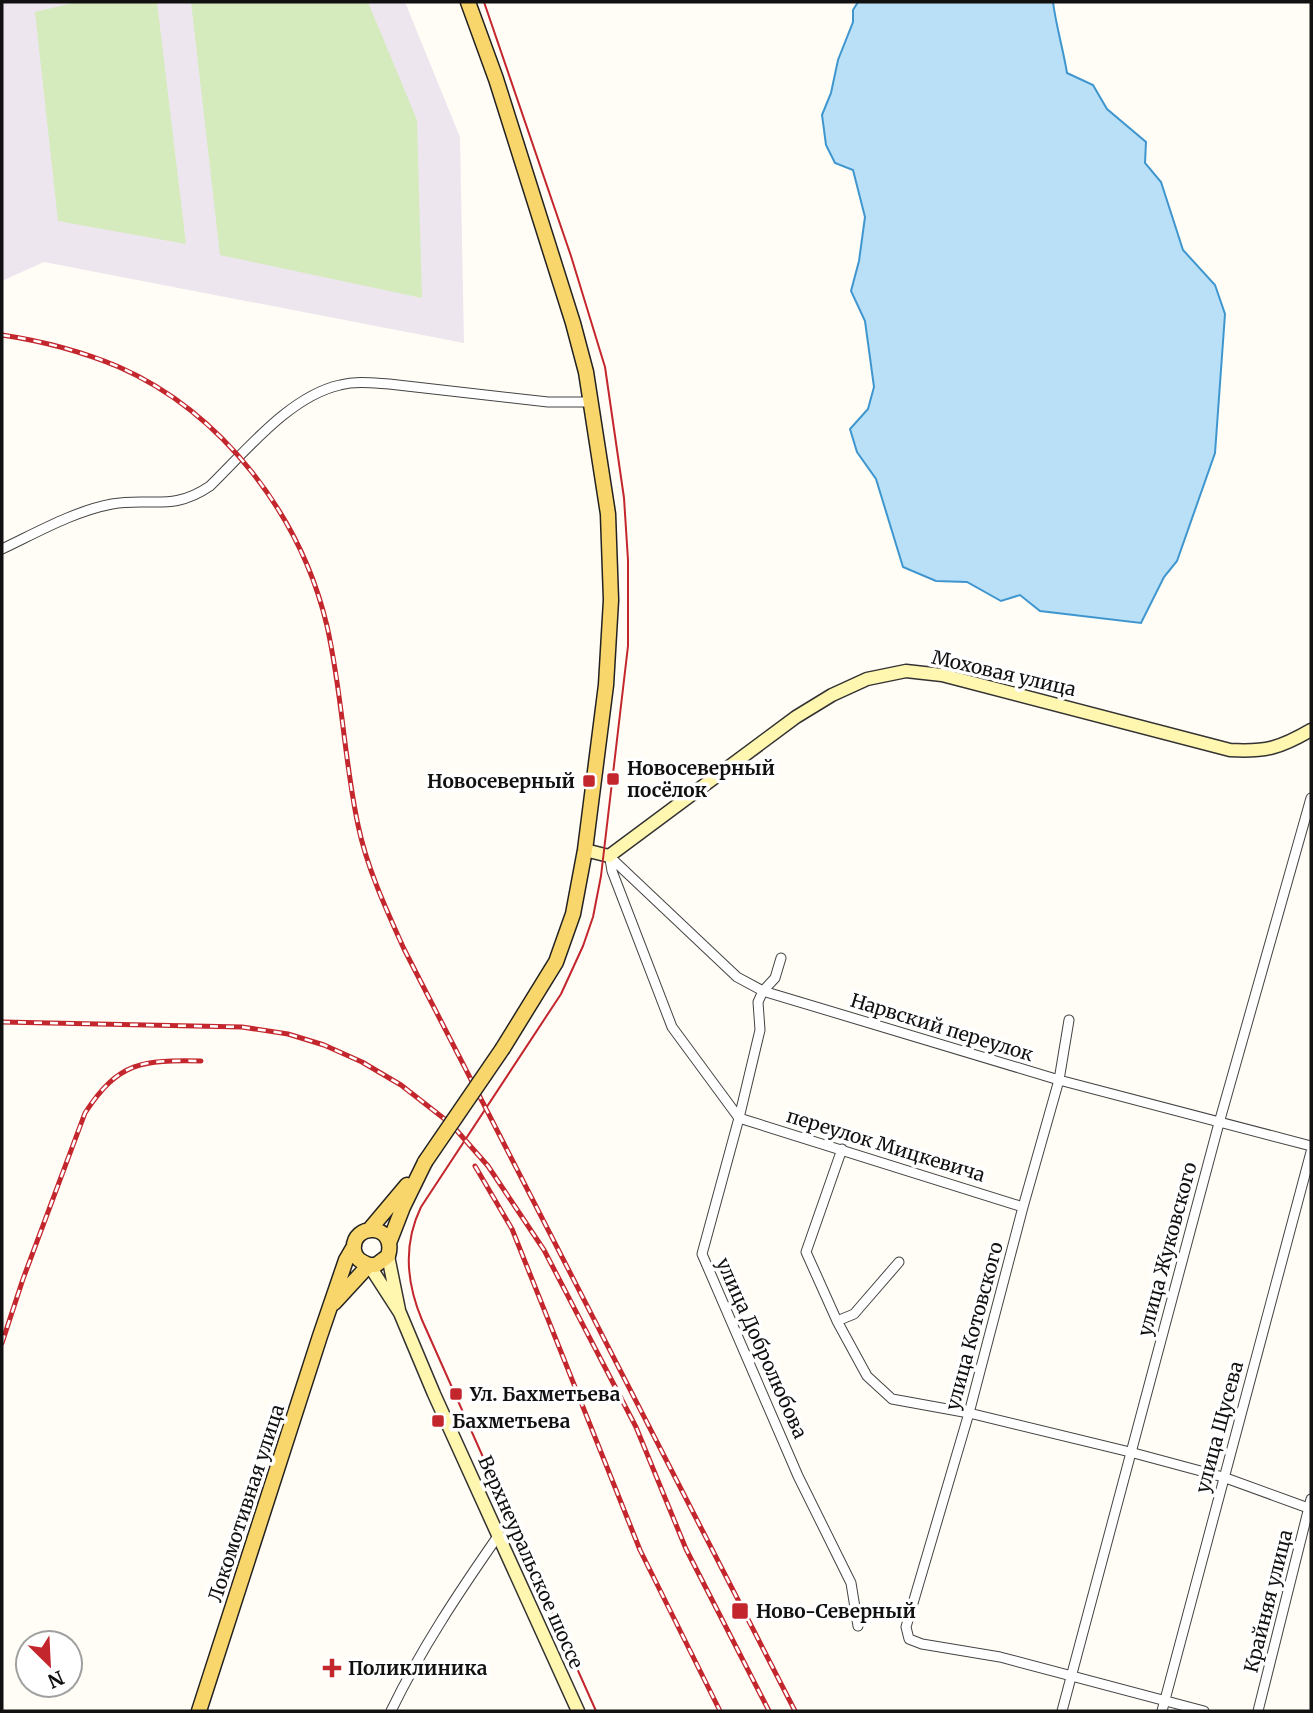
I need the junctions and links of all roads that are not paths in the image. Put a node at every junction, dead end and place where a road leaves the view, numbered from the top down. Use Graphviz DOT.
graph roads {
  1 [pos="468,2"];
  2 [pos="592,402"];
  3 [pos="2,549"];
  4 [pos="1311,730"];
  5 [pos="1311,798"];
  6 [pos="585,850"];
  7 [pos="609,856"];
  8 [pos="781,958"];
  9 [pos="762,991"];
  10 [pos="1069,1020"];
  11 [pos="1059,1080"];
  12 [pos="739,1118"];
  13 [pos="1220,1123"];
  14 [pos="1311,1146"];
  15 [pos="842,1149"];
  16 [pos="1311,1152"];
  17 [pos="425,1162"];
  18 [pos="1023,1206"];
  19 [pos="370,1229"];
  20 [pos="354,1248"];
  21 [pos="389,1249"];
  22 [pos="900,1262"];
  23 [pos="369,1265"];
  24 [pos="331,1307"];
  25 [pos="400,1313"];
  26 [pos="837,1321"];
  27 [pos="969,1413"];
  28 [pos="1130,1452"];
  29 [pos="1223,1477"];
  30 [pos="1310,1506"];
  31 [pos="498,1535"];
  32 [pos="858,1626"];
  33 [pos="1071,1676"];
  34 [pos="1163,1706"];
  35 [pos="199,1711"];
  36 [pos="391,1711"];
  37 [pos="578,1711"];
  38 [pos="1062,1711"];
  39 [pos="1204,1711"];
  40 [pos="1258,1711"];
  1 -- 2 [label="main road"];
  2 -- 3 [label="street"];
  2 -- 6 [label="main road"];
  4 -- 7 [label="street, Моховая улица"];
  5 -- 13 [label="street, улица Жуковского"];
  6 -- 7 [label="street"];
  6 -- 17 [label="main road, bridge"];
  7 -- 9 [label="street, Нарвский переулок"];
  7 -- 12 [label="street"];
  8 -- 9 [label="street, улица Добролюбова"];
  9 -- 11 [label="street, Нарвский переулок"];
  9 -- 12 [label="street, улица Добролюбова"];
  10 -- 11 [label="street, улица Котовского"];
  11 -- 13 [label="street, Нарвский переулок"];
  11 -- 18 [label="street, улица Котовского"];
  12 -- 15 [label="street, переулок Мицкевича"];
  12 -- 32 [label="street, улица Добролюбова"];
  13 -- 14 [label="street, Нарвский переулок"];
  13 -- 28 [label="street, улица Жуковского"];
  15 -- 18 [label="street, переулок Мицкевича"];
  15 -- 26 [label="street"];
  16 -- 29 [label="street, улица Щусева"];
  17 -- 19 [label="main road"];
  17 -- 21 [label="main road"];
  18 -- 27 [label="street, улица Котовского"];
  19 -- 20 [label="main road"];
  19 -- 21 [label="main road"];
  20 -- 23 [label="main road"];
  20 -- 24 [label="main road, Локомотивная улица"];
  21 -- 23 [label="main road"];
  21 -- 25 [label="street"];
  22 -- 26 [label="street"];
  23 -- 24 [label="main road"];
  23 -- 25 [label="street"];
  24 -- 35 [label="main road, Локомотивная улица"];
  25 -- 31 [label="street, Верхнеуральское шоссе"];
  26 -- 27 [label="street"];
  27 -- 28 [label="street"];
  27 -- 33 [label="street, улица Котовского"];
  28 -- 29 [label="street"];
  28 -- 33 [label="street, улица Жуковского"];
  29 -- 30 [label="street"];
  29 -- 34 [label="street, улица Щусева"];
  30 -- 40 [label="street, Крайняя улица"];
  31 -- 36 [label="street"];
  31 -- 37 [label="street, Верхнеуральское шоссе"];
  33 -- 34 [label="street"];
  33 -- 38 [label="street, улица Жуковского"];
  34 -- 39 [label="street"];
}
